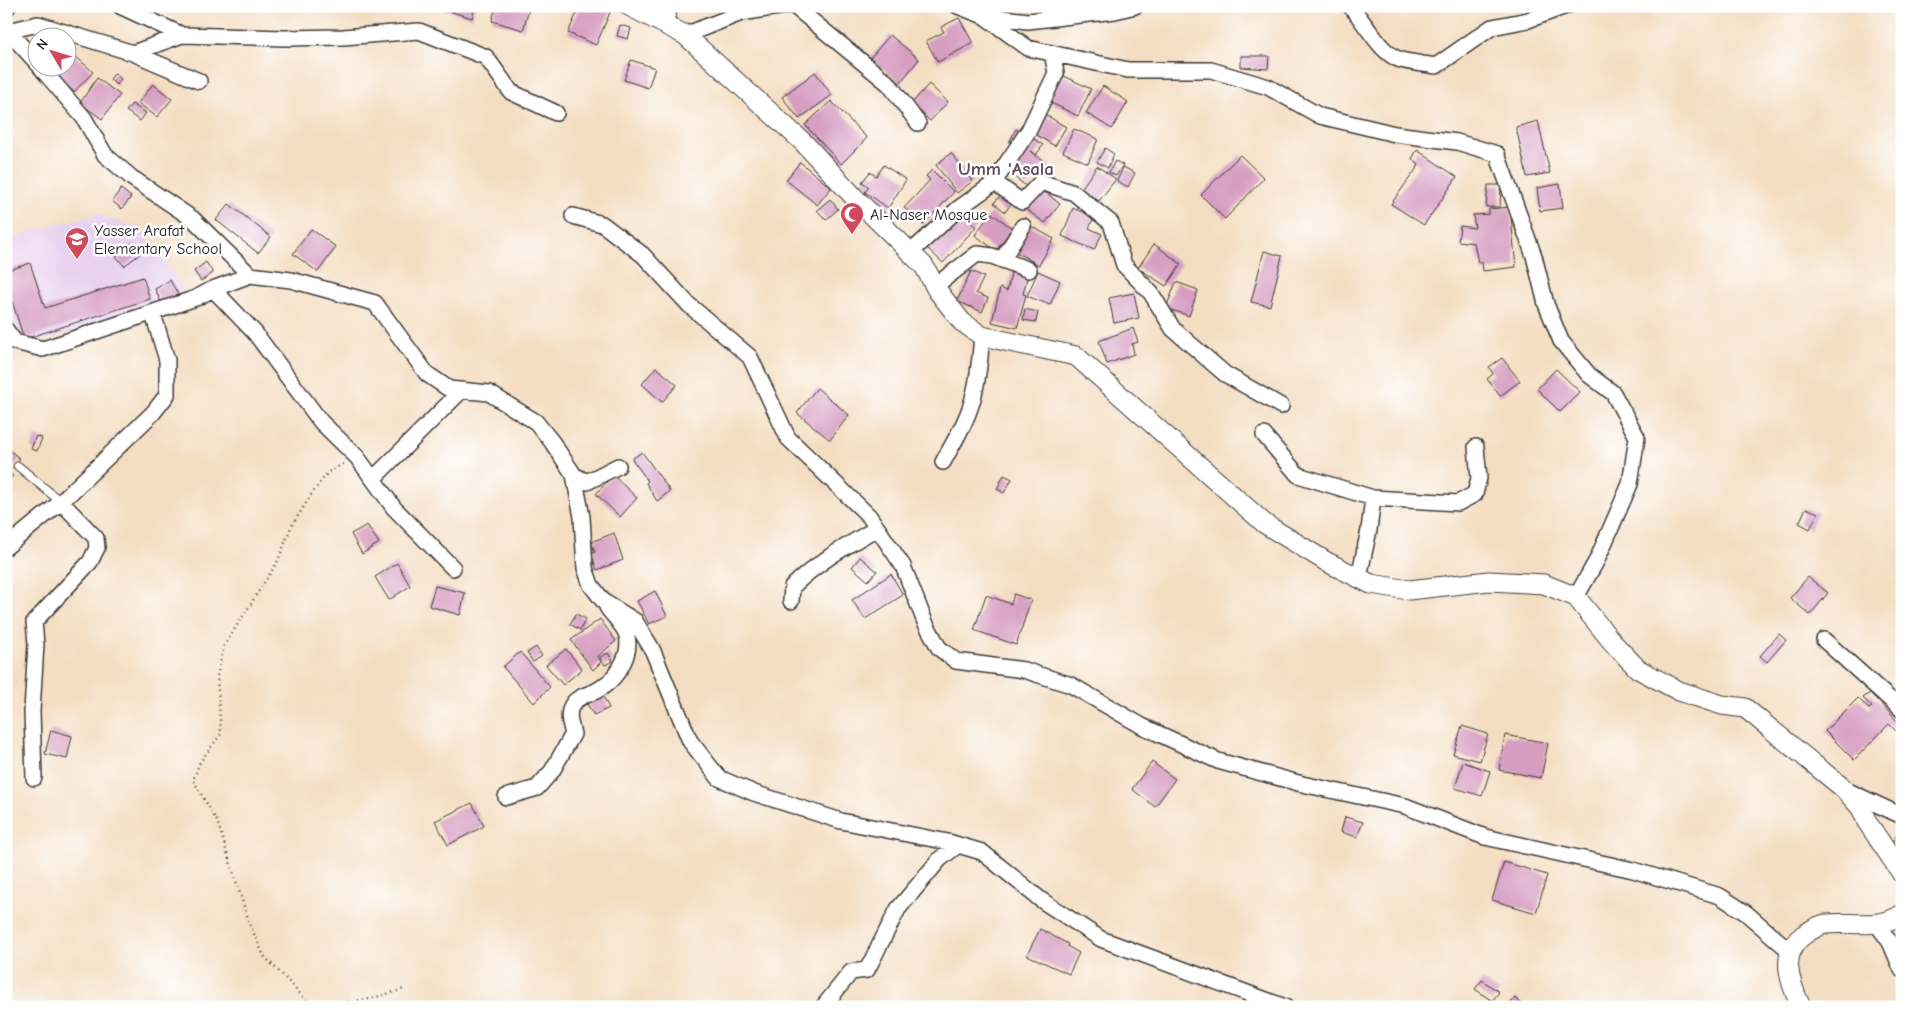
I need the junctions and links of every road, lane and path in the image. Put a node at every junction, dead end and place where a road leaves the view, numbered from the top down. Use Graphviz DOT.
graph roads {
  1 [pos="120,6"];
  2 [pos="629,6"];
  3 [pos="670,6"];
  4 [pos="785,6"];
  5 [pos="794,6"];
  6 [pos="958,6"];
  7 [pos="1136,6"];
  8 [pos="1350,6"];
  9 [pos="1566,6"];
  10 [pos="984,16"];
  11 [pos="665,24"];
  12 [pos="7,29"];
  13 [pos="182,35"];
  14 [pos="685,36"];
  15 [pos="28,53"];
  16 [pos="134,53"];
  17 [pos="1052,53"];
  18 [pos="50,78"];
  19 [pos="198,81"];
  20 [pos="556,113"];
  21 [pos="918,123"];
  22 [pos="994,182"];
  23 [pos="573,216"];
  24 [pos="1023,226"];
  25 [pos="911,252"];
  26 [pos="1002,260"];
  27 [pos="1029,270"];
  28 [pos="250,275"];
  29 [pos="935,286"];
  30 [pos="213,289"];
  31 [pos="153,314"];
  32 [pos="6,330"];
  33 [pos="982,336"];
  34 [pos="461,391"];
  35 [pos="1281,406"];
  36 [pos="1264,435"];
  37 [pos="1476,446"];
  38 [pos="358,457"];
  39 [pos="943,462"];
  40 [pos="18,466"];
  41 [pos="618,466"];
  42 [pos="574,475"];
  43 [pos="373,479"];
  44 [pos="1373,498"];
  45 [pos="61,502"];
  46 [pos="877,528"];
  47 [pos="6,547"];
  48 [pos="453,568"];
  49 [pos="1359,577"];
  50 [pos="1576,597"];
  51 [pos="791,601"];
  52 [pos="604,602"];
  53 [pos="1824,640"];
  54 [pos="1902,710"];
  55 [pos="34,778"];
  56 [pos="1843,788"];
  57 [pos="506,797"];
  58 [pos="1900,811"];
  59 [pos="958,845"];
  60 [pos="1902,874"];
  61 [pos="1902,914"];
  62 [pos="1876,923"];
  63 [pos="1790,951"];
  64 [pos="1902,970"];
  65 [pos="404,989"];
  66 [pos="823,1007"];
  67 [pos="1285,1007"];
  68 [pos="1801,1007"];
  1 -- 13 [label="street"];
  2 -- 11 [label="street"];
  3 -- 11 [label="street"];
  4 -- 14 [label="street"];
  5 -- 21 [label="street"];
  6 -- 10 [label="street"];
  7 -- 10 [label="street"];
  8 -- 9 [label="street"];
  10 -- 17 [label="street"];
  11 -- 14 [label="street"];
  12 -- 15 [label="street"];
  12 -- 16 [label="street"];
  13 -- 16 [label="street"];
  13 -- 20 [label="street"];
  14 -- 25 [label="street"];
  16 -- 19 [label="street"];
  17 -- 22 [label="street"];
  17 -- 50 [label="street"];
  18 -- 28 [label="street"];
  22 -- 25 [label="street"];
  22 -- 35 [label="street"];
  23 -- 46 [label="street"];
  24 -- 26 [label="street"];
  25 -- 29 [label="street"];
  26 -- 27 [label="street"];
  26 -- 29 [label="street"];
  28 -- 30 [label="street"];
  28 -- 34 [label="street"];
  29 -- 33 [label="street"];
  30 -- 31 [label="street"];
  30 -- 38 [label="street"];
  31 -- 32 [label="street"];
  31 -- 45 [label="street"];
  33 -- 39 [label="street"];
  33 -- 49 [label="street"];
  34 -- 42 [label="street"];
  34 -- 43 [label="street"];
  36 -- 44 [label="street"];
  37 -- 44 [label="street"];
  38 -- 43 [label="street"];
  38 -- 65 [label="path"];
  40 -- 45 [label="lane"];
  41 -- 42 [label="street"];
  42 -- 52 [label="street"];
  43 -- 48 [label="street"];
  44 -- 49 [label="street"];
  45 -- 47 [label="street"];
  45 -- 55 [label="street"];
  46 -- 51 [label="street"];
  46 -- 63 [label="street"];
  49 -- 50 [label="street"];
  50 -- 56 [label="street"];
  52 -- 57 [label="street"];
  52 -- 59 [label="street"];
  53 -- 54 [label="street"];
  56 -- 58 [label="street"];
  56 -- 60 [label="street"];
  59 -- 66 [label="street"];
  59 -- 67 [label="street"];
  61 -- 62 [label="street"];
  62 -- 63 [label="street"];
  62 -- 64 [label="street"];
  63 -- 68 [label="street"];
}
